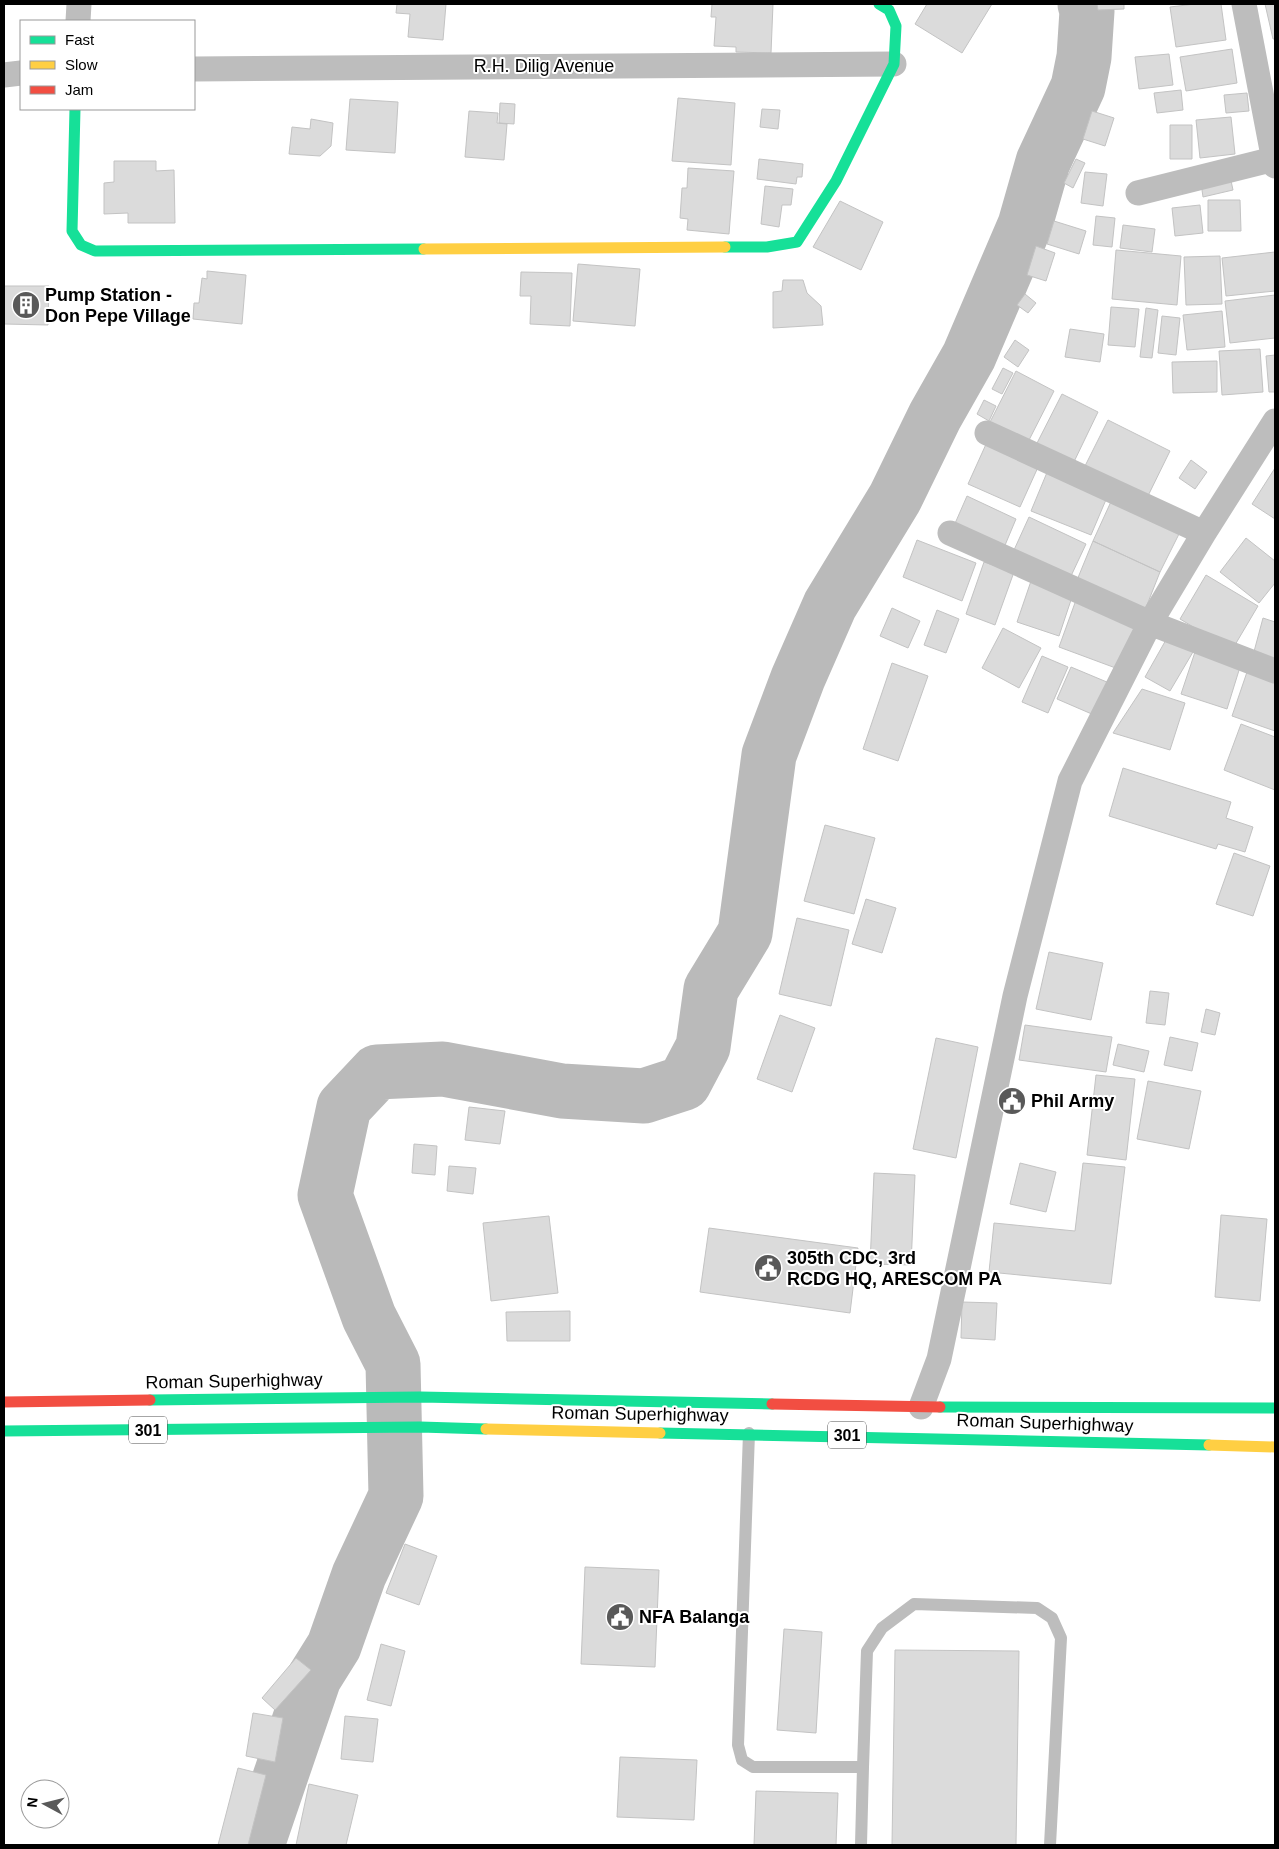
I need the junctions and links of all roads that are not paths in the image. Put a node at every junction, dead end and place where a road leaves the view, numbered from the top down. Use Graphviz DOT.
graph roads {
  1 [pos="79,4"];
  2 [pos="879,4"];
  3 [pos="1244,4"];
  4 [pos="78,20"];
  5 [pos="894,64"];
  6 [pos="195,69"];
  7 [pos="20,73"];
  8 [pos="4,75"];
  9 [pos="75,110"];
  10 [pos="1275,163"];
  11 [pos="1138,193"];
  12 [pos="1275,421"];
  13 [pos="987,434"];
  14 [pos="950,533"];
  15 [pos="1204,533"];
  16 [pos="1150,623"];
  17 [pos="1275,671"];
  18 [pos="4,1402"];
  19 [pos="921,1407"];
  20 [pos="1275,1408"];
  21 [pos="4,1432"];
  22 [pos="749,1433"];
  23 [pos="1275,1447"];
  24 [pos="863,1766"];
  25 [pos="861,1845"];
  26 [pos="1050,1845"];
  1 -- 4 [label="street"];
  2 -- 5 [label="main road"];
  3 -- 10 [label="street"];
  5 -- 6 [label="street, R.H. Dilig Avenue"];
  5 -- 9 [label="main road"];
  7 -- 8 [label="street"];
  10 -- 11 [label="street"];
  12 -- 15 [label="street"];
  13 -- 15 [label="street"];
  14 -- 16 [label="street"];
  15 -- 16 [label="street"];
  16 -- 17 [label="street"];
  16 -- 19 [label="street"];
  18 -- 19 [label="main road, Roman Superhighway / 301"];
  19 -- 20 [label="main road, Roman Superhighway / 301"];
  21 -- 22 [label="main road, Roman Superhighway / 301"];
  22 -- 23 [label="main road, Roman Superhighway / 301"];
  22 -- 24 [label="lane"];
  24 -- 25 [label="lane"];
  24 -- 26 [label="lane"];
}
